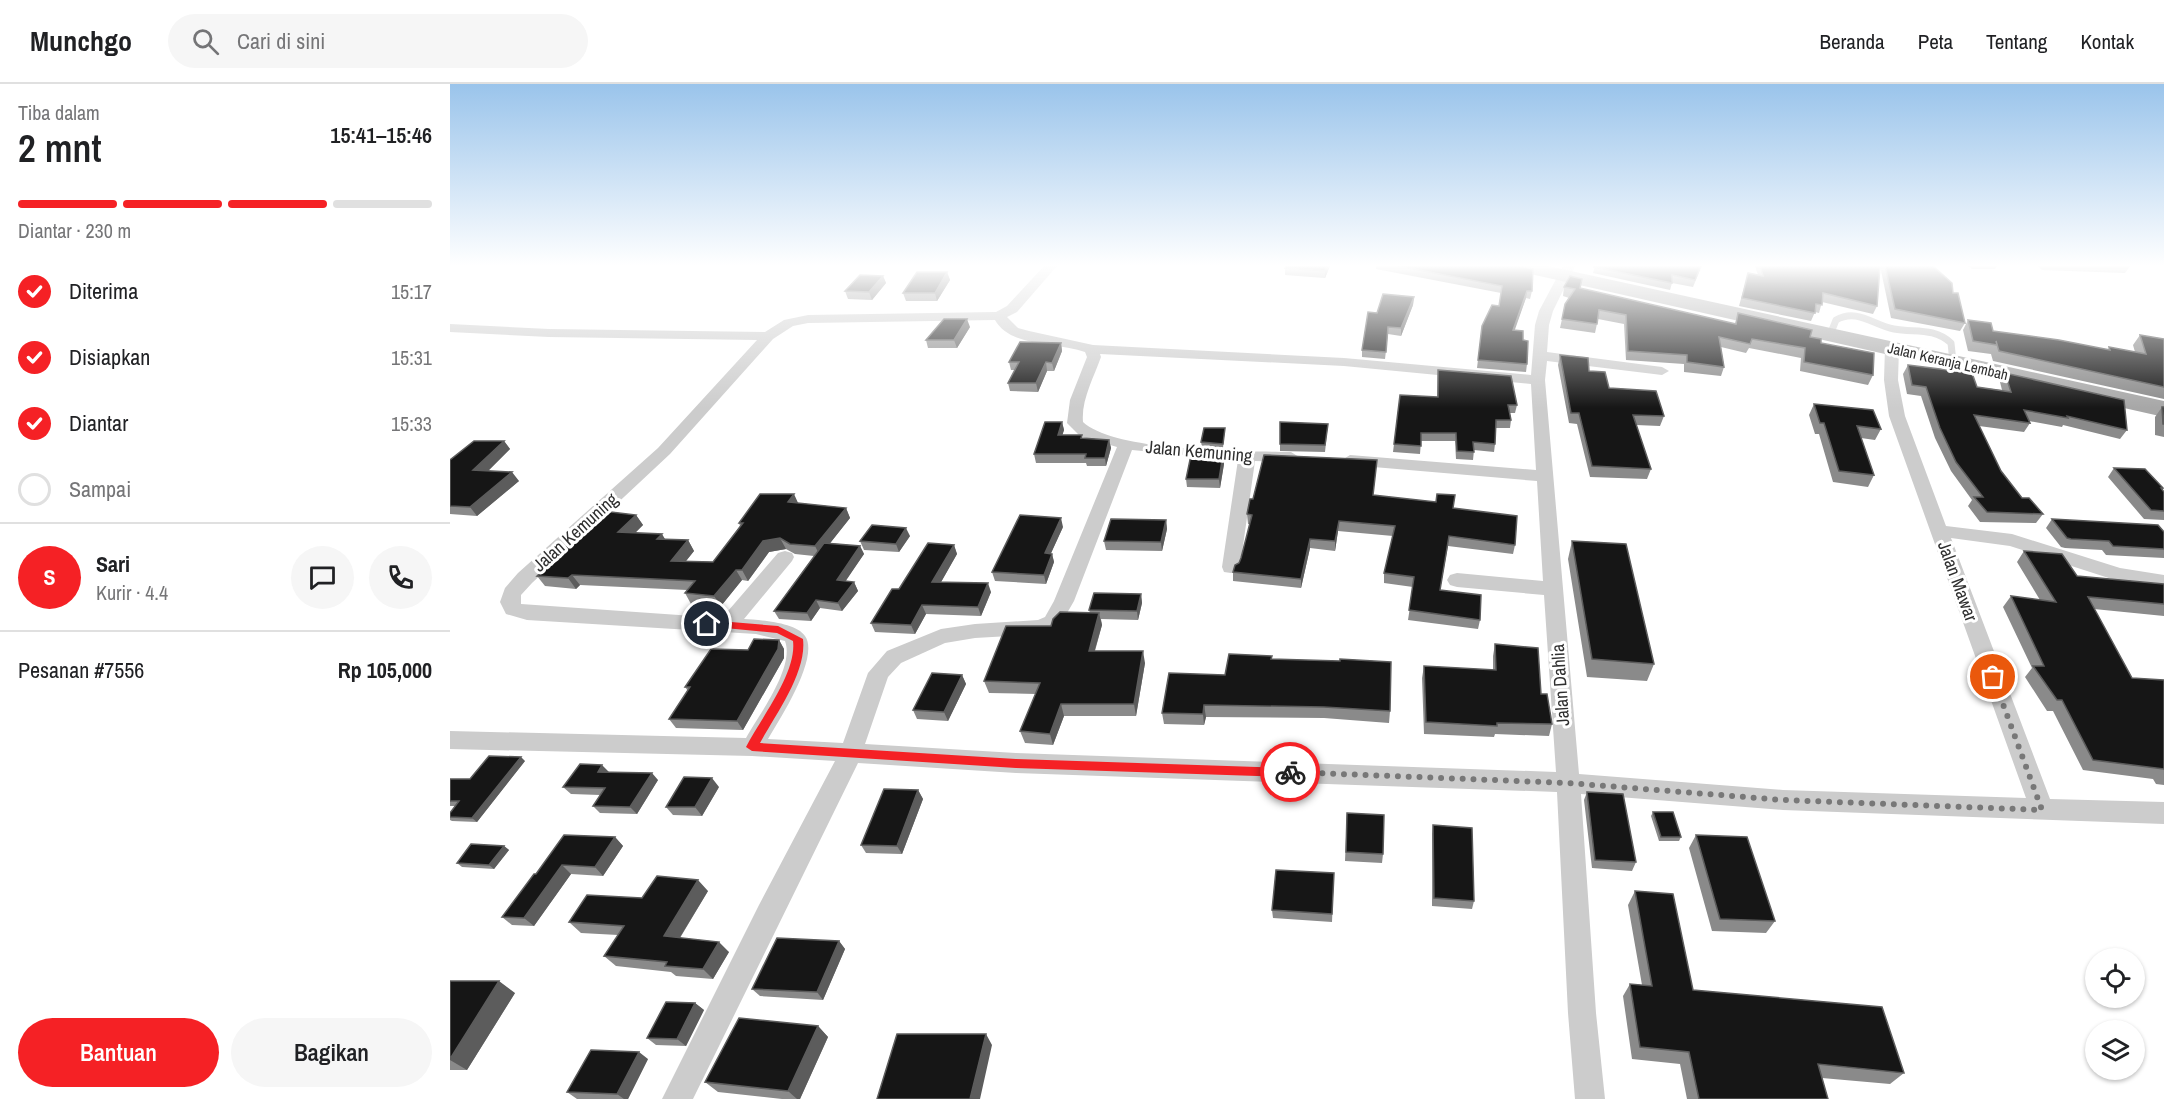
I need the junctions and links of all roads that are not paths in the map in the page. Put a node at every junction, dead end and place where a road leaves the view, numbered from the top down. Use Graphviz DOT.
graph roads {
  1 [pos="1004,313"];
  2 [pos="1545,313"];
  3 [pos="1742,313"];
  4 [pos="999,316"];
  5 [pos="450,328"];
  6 [pos="1830,335"];
  7 [pos="768,336"];
  8 [pos="1892,348"];
  9 [pos="1091,349"];
  10 [pos="1541,356"];
  11 [pos="1953,362"];
  12 [pos="1662,371"];
  13 [pos="1538,380"];
  14 [pos="2164,409"];
  15 [pos="1126,445"];
  16 [pos="1247,455"];
  17 [pos="1308,458"];
  18 [pos="1330,459"];
  19 [pos="1544,476"];
  20 [pos="1940,531"];
  21 [pos="785,557"];
  22 [pos="1231,567"];
  23 [pos="1457,580"];
  24 [pos="2164,582"];
  25 [pos="1553,589"];
  26 [pos="727,625"];
  27 [pos="450,740"];
  28 [pos="752,747"];
  29 [pos="851,753"];
  30 [pos="1568,783"];
  31 [pos="2042,810"];
  32 [pos="2164,813"];
  33 [pos="677,1099"];
  34 [pos="1590,1099"];
  1 -- 4 [label="street"];
  2 -- 10 [label="street, Jalan Dahlia"];
  3 -- 6 [label="main road, Jalan Keranja Lembah"];
  4 -- 7 [label="street, Jalan Kemuning"];
  4 -- 9 [label="street"];
  5 -- 7 [label="street"];
  6 -- 8 [label="main road, Jalan Keranja Lembah"];
  6 -- 11 [label="lane"];
  7 -- 26 [label="street, Jalan Kemuning"];
  8 -- 11 [label="main road, Jalan Keranja Lembah"];
  8 -- 20 [label="street, Jalan Mawar"];
  9 -- 13 [label="street"];
  9 -- 15 [label="street, Jalan Kemuning"];
  10 -- 12 [label="street"];
  10 -- 13 [label="street, Jalan Dahlia"];
  11 -- 14 [label="main road, Jalan Keranja Lembah"];
  13 -- 19 [label="street, Jalan Dahlia"];
  15 -- 16 [label="street, Jalan Kemuning"];
  15 -- 29 [label="street"];
  16 -- 17 [label="street, Jalan Kemuning"];
  16 -- 22 [label="street"];
  18 -- 19 [label="street"];
  19 -- 25 [label="street, Jalan Dahlia"];
  20 -- 24 [label="street"];
  20 -- 31 [label="street, Jalan Mawar"];
  21 -- 26 [label="street"];
  23 -- 25 [label="street"];
  25 -- 30 [label="street, Jalan Dahlia"];
  26 -- 28 [label="street, Jalan Kemuning"];
  27 -- 28 [label="street"];
  28 -- 29 [label="street"];
  29 -- 30 [label="street"];
  29 -- 33 [label="street"];
  30 -- 31 [label="street"];
  30 -- 34 [label="street, Jalan Dahlia"];
  31 -- 32 [label="street"];
}
